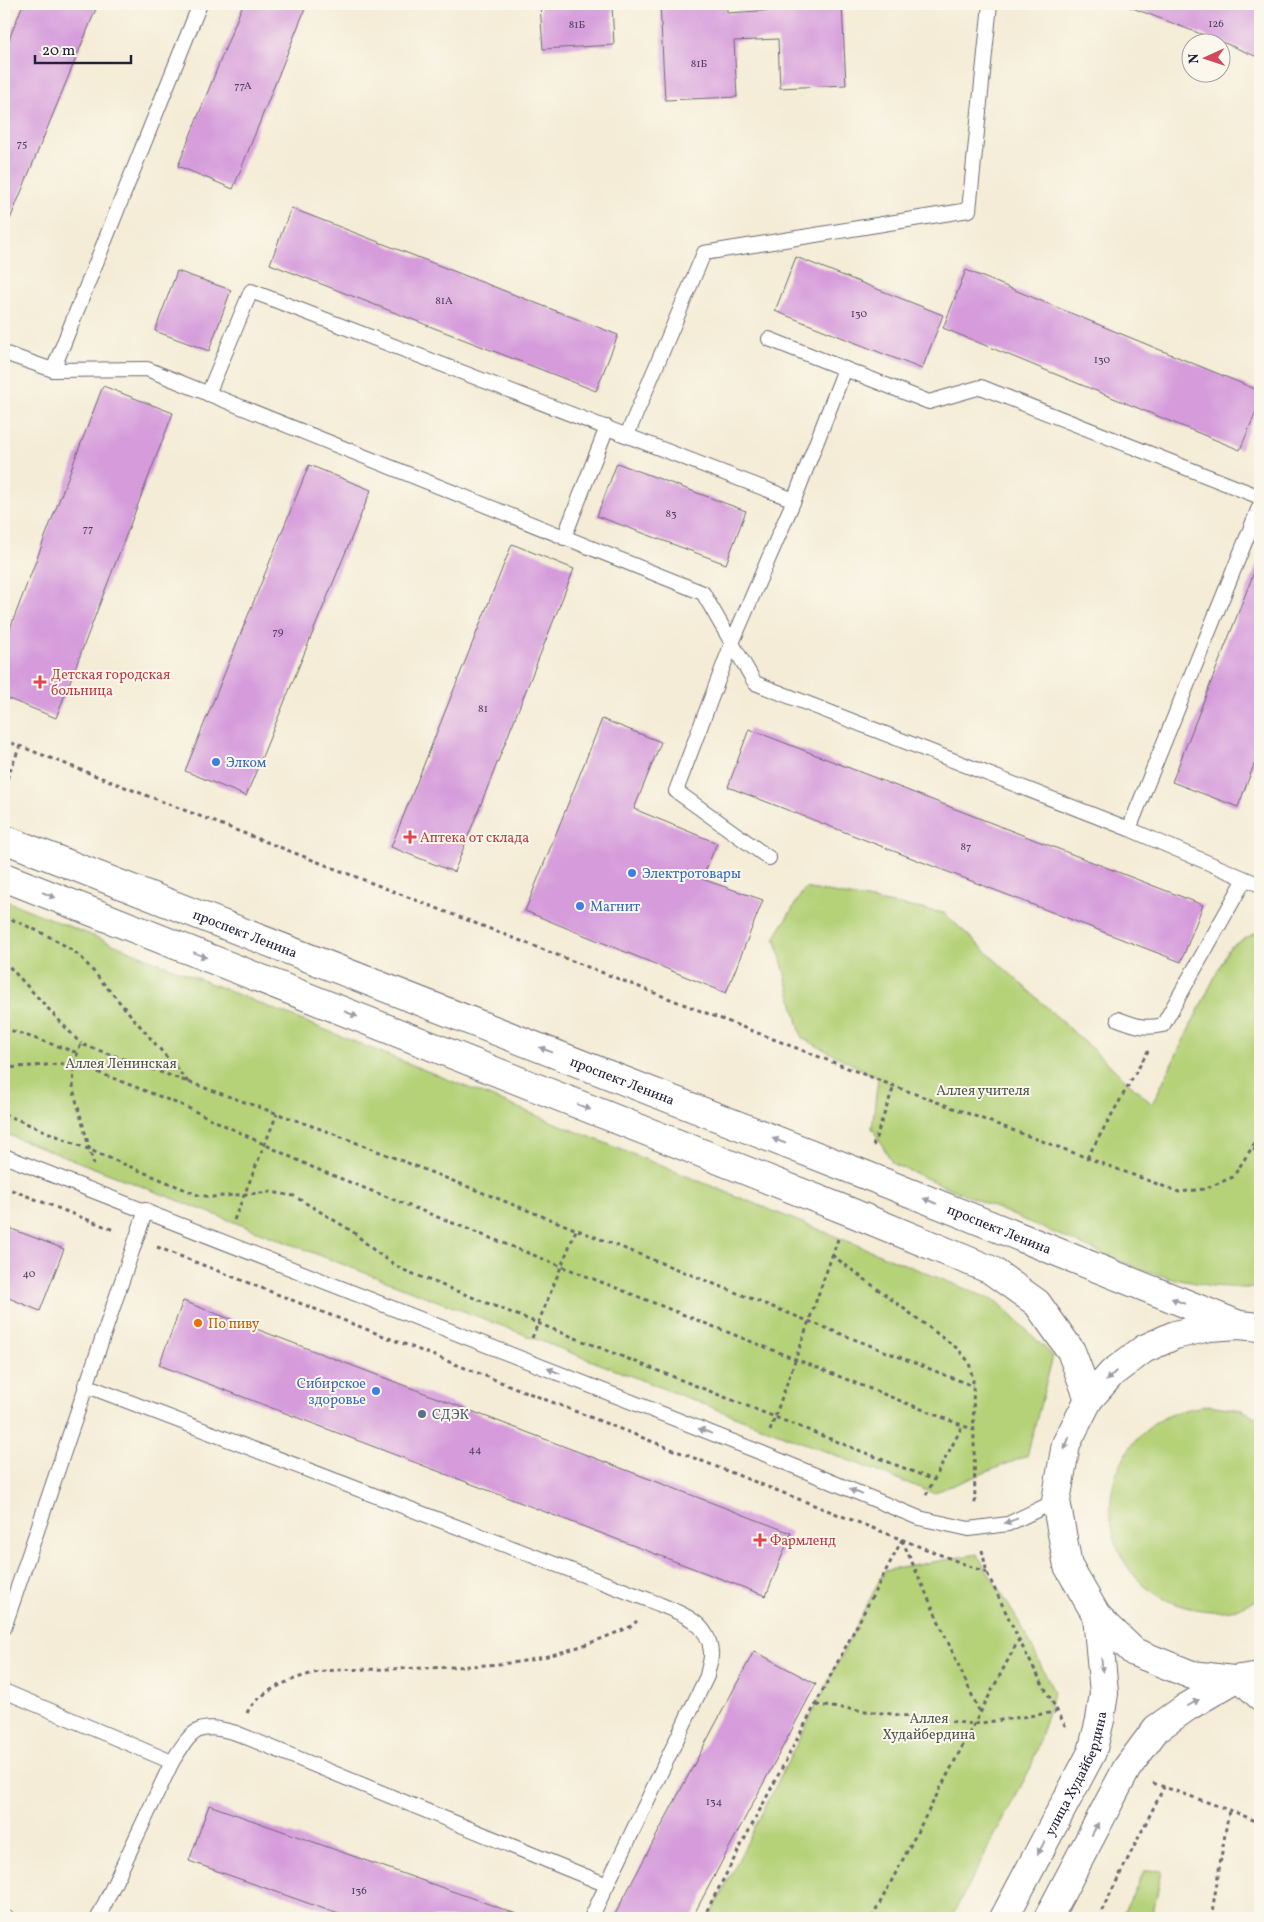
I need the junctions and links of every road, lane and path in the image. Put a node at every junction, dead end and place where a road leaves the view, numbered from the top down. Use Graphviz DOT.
graph roads {
  1 [pos="198,4"];
  2 [pos="990,4"];
  3 [pos="769,339"];
  4 [pos="4,352"];
  5 [pos="845,369"];
  6 [pos="53,370"];
  7 [pos="208,394"];
  8 [pos="607,428"];
  9 [pos="627,435"];
  10 [pos="1260,497"];
  11 [pos="794,500"];
  12 [pos="1260,505"];
  13 [pos="564,538"];
  14 [pos="732,643"];
  15 [pos="4,740"];
  16 [pos="20,746"];
  17 [pos="4,786"];
  18 [pos="1129,829"];
  19 [pos="4,839"];
  20 [pos="769,858"];
  21 [pos="4,877"];
  22 [pos="1245,879"];
  23 [pos="1260,885"];
  24 [pos="4,916"];
  25 [pos="4,962"];
  26 [pos="1118,1018"];
  27 [pos="1163,1024"];
  28 [pos="4,1028"];
  29 [pos="81,1044"];
  30 [pos="78,1053"];
  31 [pos="74,1063"];
  32 [pos="4,1068"];
  33 [pos="188,1083"];
  34 [pos="894,1086"];
  35 [pos="4,1114"];
  36 [pos="276,1114"];
  37 [pos="1260,1135"];
  38 [pos="264,1144"];
  39 [pos="872,1147"];
  40 [pos="1253,1149"];
  41 [pos="91,1150"];
  42 [pos="1260,1152"];
  43 [pos="4,1156"];
  44 [pos="1086,1158"];
  45 [pos="4,1187"];
  46 [pos="94,1190"];
  47 [pos="244,1195"];
  48 [pos="146,1210"];
  49 [pos="84,1218"];
  50 [pos="576,1230"];
  51 [pos="135,1238"];
  52 [pos="839,1238"];
  53 [pos="225,1242"];
  54 [pos="832,1255"];
  55 [pos="562,1266"];
  56 [pos="214,1269"];
  57 [pos="809,1322"];
  58 [pos="538,1324"];
  59 [pos="1250,1326"];
  60 [pos="523,1359"];
  61 [pos="795,1359"];
  62 [pos="85,1385"];
  63 [pos="973,1386"];
  64 [pos="512,1387"];
  65 [pos="1089,1400"];
  66 [pos="775,1418"];
  67 [pos="963,1425"];
  68 [pos="974,1430"];
  69 [pos="762,1453"];
  70 [pos="934,1480"];
  71 [pos="752,1481"];
  72 [pos="1056,1501"];
  73 [pos="914,1516"];
  74 [pos="977,1528"];
  75 [pos="902,1540"];
  76 [pos="987,1573"];
  77 [pos="649,1600"];
  78 [pos="1096,1616"];
  79 [pos="5,1620"];
  80 [pos="1019,1639"];
  81 [pos="1249,1683"];
  82 [pos="4,1691"];
  83 [pos="816,1705"];
  84 [pos="1056,1712"];
  85 [pos="980,1713"];
  86 [pos="974,1724"];
  87 [pos="236,1733"];
  88 [pos="1070,1735"];
  89 [pos="172,1762"];
  90 [pos="1146,1780"];
  91 [pos="1164,1787"];
  92 [pos="1229,1810"];
  93 [pos="1260,1823"];
  94 [pos="607,1885"];
  95 [pos="98,1918"];
  96 [pos="591,1918"];
  97 [pos="703,1918"];
  98 [pos="872,1918"];
  99 [pos="1004,1918"];
  100 [pos="1048,1918"];
  101 [pos="1098,1918"];
  102 [pos="1210,1918"];
  1 -- 6 [label="lane"];
  2 -- 9 [label="lane"];
  3 -- 5 [label="lane"];
  4 -- 6 [label="lane"];
  5 -- 10 [label="lane"];
  5 -- 11 [label="lane"];
  6 -- 7 [label="lane"];
  7 -- 8 [label="lane"];
  7 -- 13 [label="lane"];
  8 -- 9 [label="lane"];
  8 -- 13 [label="lane"];
  9 -- 11 [label="lane"];
  11 -- 14 [label="lane"];
  12 -- 18 [label="lane"];
  13 -- 14 [label="lane"];
  14 -- 18 [label="lane"];
  14 -- 20 [label="lane"];
  15 -- 16 [label="path"];
  16 -- 17 [label="path"];
  16 -- 34 [label="path"];
  18 -- 22 [label="lane"];
  59 -- 19 [label="main road, проспект Ленина, one-way"];
  21 -- 65 [label="main road, one-way"];
  22 -- 23 [label="lane"];
  22 -- 27 [label="lane"];
  24 -- 33 [label="path"];
  25 -- 29 [label="path"];
  26 -- 27 [label="lane"];
  27 -- 44 [label="path"];
  28 -- 30 [label="path"];
  29 -- 30 [label="path"];
  29 -- 33 [label="path"];
  30 -- 31 [label="path"];
  31 -- 32 [label="path"];
  31 -- 38 [label="path"];
  31 -- 41 [label="path"];
  33 -- 36 [label="path"];
  34 -- 39 [label="path"];
  34 -- 44 [label="path"];
  35 -- 41 [label="path"];
  36 -- 38 [label="path"];
  36 -- 50 [label="path"];
  37 -- 40 [label="path"];
  38 -- 47 [label="path"];
  38 -- 55 [label="path"];
  40 -- 42 [label="path"];
  40 -- 44 [label="path"];
  41 -- 46 [label="path"];
  41 -- 47 [label="path"];
  43 -- 46 [label="lane"];
  45 -- 49 [label="path"];
  46 -- 48 [label="lane"];
  46 -- 49 [label="path"];
  47 -- 53 [label="path"];
  47 -- 58 [label="path"];
  48 -- 51 [label="lane"];
  48 -- 53 [label="lane"];
  49 -- 51 [label="path"];
  50 -- 55 [label="path"];
  50 -- 57 [label="path"];
  51 -- 56 [label="path"];
  51 -- 62 [label="lane"];
  52 -- 54 [label="path"];
  53 -- 56 [label="path"];
  53 -- 60 [label="lane"];
  54 -- 57 [label="path"];
  54 -- 63 [label="path"];
  55 -- 58 [label="path"];
  55 -- 61 [label="path"];
  56 -- 64 [label="path"];
  57 -- 61 [label="path"];
  57 -- 63 [label="path"];
  58 -- 60 [label="path"];
  58 -- 66 [label="path"];
  59 -- 65 [label="main road, one-way"];
  60 -- 64 [label="path"];
  69 -- 60 [label="lane, one-way"];
  61 -- 66 [label="path"];
  61 -- 67 [label="path"];
  62 -- 77 [label="lane"];
  62 -- 79 [label="lane"];
  63 -- 68 [label="path"];
  64 -- 71 [label="path"];
  65 -- 72 [label="main road, one-way"];
  66 -- 69 [label="path"];
  66 -- 70 [label="path"];
  67 -- 68 [label="path"];
  67 -- 70 [label="path"];
  68 -- 74 [label="path"];
  69 -- 71 [label="path"];
  73 -- 69 [label="lane, one-way"];
  70 -- 73 [label="path"];
  71 -- 75 [label="path"];
  72 -- 74 [label="lane, one-way"];
  72 -- 78 [label="main road"];
  73 -- 74 [label="lane"];
  73 -- 75 [label="path"];
  74 -- 76 [label="path"];
  75 -- 76 [label="path"];
  75 -- 83 [label="path"];
  75 -- 85 [label="path"];
  76 -- 80 [label="path"];
  77 -- 87 [label="path"];
  77 -- 94 [label="lane"];
  78 -- 81 [label="main road"];
  78 -- 99 [label="main road, улица Худайбердина, one-way"];
  80 -- 84 [label="path"];
  80 -- 85 [label="path"];
  100 -- 81 [label="main road, one-way"];
  82 -- 89 [label="lane"];
  83 -- 86 [label="path"];
  83 -- 97 [label="path"];
  84 -- 86 [label="path"];
  84 -- 88 [label="path"];
  85 -- 86 [label="path"];
  86 -- 98 [label="path"];
  87 -- 89 [label="lane"];
  87 -- 94 [label="lane"];
  89 -- 95 [label="lane"];
  90 -- 91 [label="path"];
  91 -- 92 [label="path"];
  91 -- 101 [label="path"];
  92 -- 93 [label="path"];
  92 -- 102 [label="path"];
  94 -- 96 [label="lane"];
}
